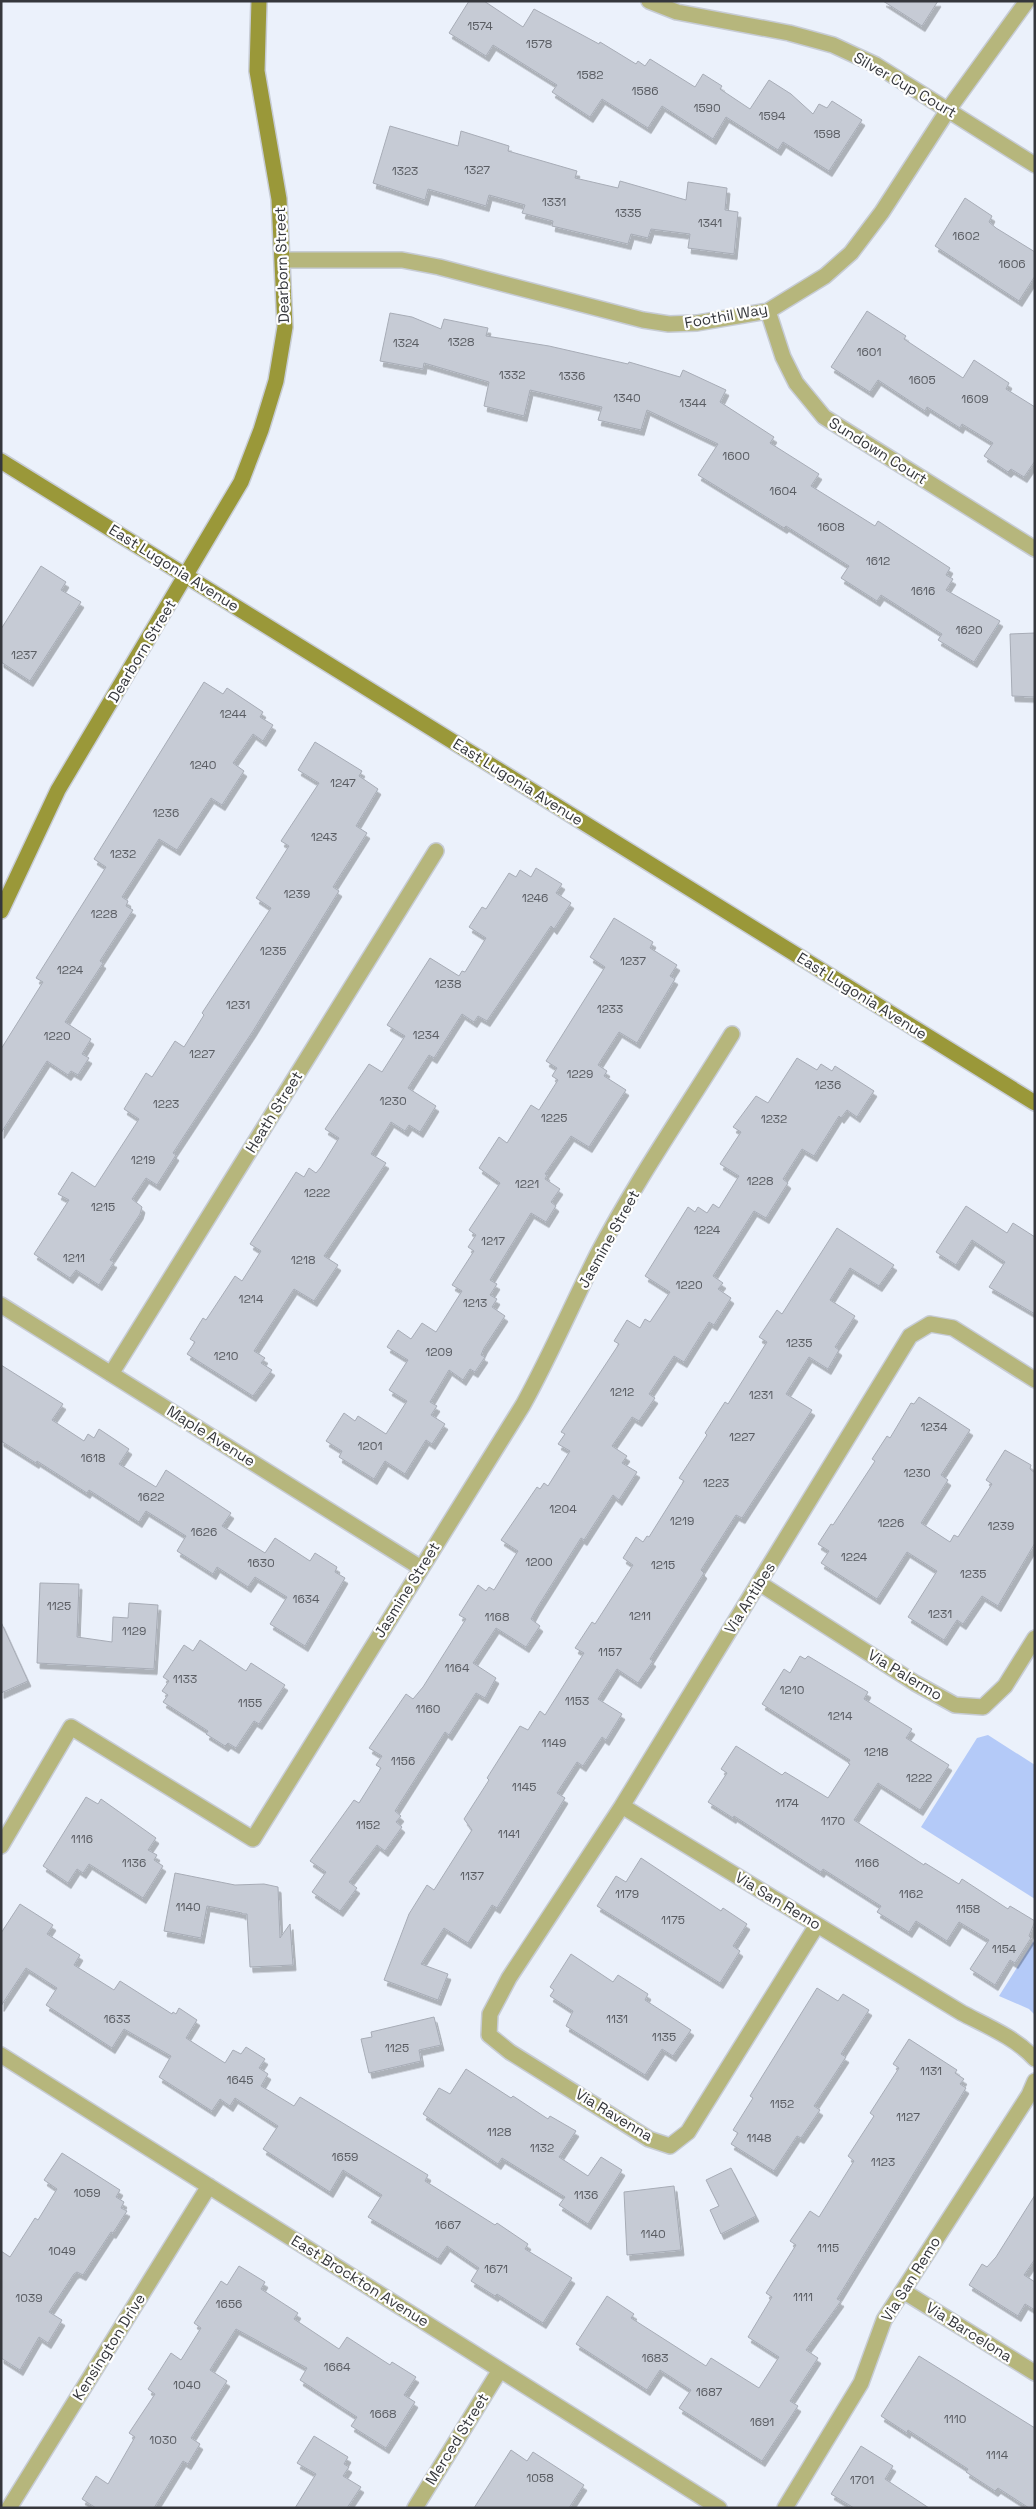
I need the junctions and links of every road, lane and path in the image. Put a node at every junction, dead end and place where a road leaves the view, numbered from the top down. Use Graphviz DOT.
graph roads {
  1 [pos="259,1"];
  2 [pos="649,1"];
  3 [pos="1027,1"];
  4 [pos="948,110"];
  5 [pos="1035,165"];
  6 [pos="284,260"];
  7 [pos="768,311"];
  8 [pos="1,462"];
  9 [pos="1035,549"];
  10 [pos="187,576"];
  11 [pos="436,851"];
  12 [pos="1,911"];
  13 [pos="732,1034"];
  14 [pos="1035,1103"];
  15 [pos="1,1305"];
  16 [pos="112,1374"];
  17 [pos="1035,1380"];
  18 [pos="421,1568"];
  19 [pos="759,1583"];
  20 [pos="1035,1638"];
  21 [pos="622,1806"];
  22 [pos="1,1846"];
  23 [pos="817,1925"];
  24 [pos="509,1978"];
  25 [pos="1,2056"];
  26 [pos="1035,2059"];
  27 [pos="1035,2081"];
  28 [pos="209,2186"];
  29 [pos="903,2291"];
  30 [pos="500,2370"];
  31 [pos="1035,2373"];
  32 [pos="8,2508"];
  33 [pos="415,2508"];
  34 [pos="719,2508"];
  35 [pos="785,2508"];
  1 -- 6 [label="main road, Dearborn Street"];
  2 -- 4 [label="street, Silver Cup Court"];
  3 -- 4 [label="street, Foothil Way"];
  4 -- 5 [label="street, Silver Cup Court"];
  4 -- 7 [label="street, Foothil Way"];
  6 -- 7 [label="street, Foothil Way"];
  6 -- 10 [label="main road, Dearborn Street"];
  7 -- 9 [label="street, Sundown Court"];
  8 -- 10 [label="main road, East Lugonia Avenue"];
  10 -- 12 [label="main road, Dearborn Street"];
  10 -- 14 [label="main road, East Lugonia Avenue"];
  11 -- 16 [label="street, Heath Street"];
  13 -- 18 [label="street, Jasmine Street"];
  15 -- 16 [label="street, Maple Avenue"];
  16 -- 18 [label="street, Maple Avenue"];
  17 -- 19 [label="street, Via Antibes"];
  18 -- 22 [label="street, Jasmine Street"];
  19 -- 20 [label="street, Via Palermo"];
  19 -- 21 [label="street, Via Antibes"];
  21 -- 23 [label="street, Via San Remo"];
  21 -- 24 [label="street, Via Antibes"];
  23 -- 24 [label="street, Via Ravenna"];
  23 -- 26 [label="street, Via San Remo"];
  25 -- 28 [label="street, East Brockton Avenue"];
  27 -- 29 [label="street, Via San Remo"];
  28 -- 30 [label="street, East Brockton Avenue"];
  28 -- 32 [label="street, Kensington Drive"];
  29 -- 31 [label="street, Via Barcelona"];
  29 -- 35 [label="street, Via San Remo"];
  30 -- 33 [label="street, Merced Street"];
  30 -- 34 [label="street, East Brockton Avenue"];
}
